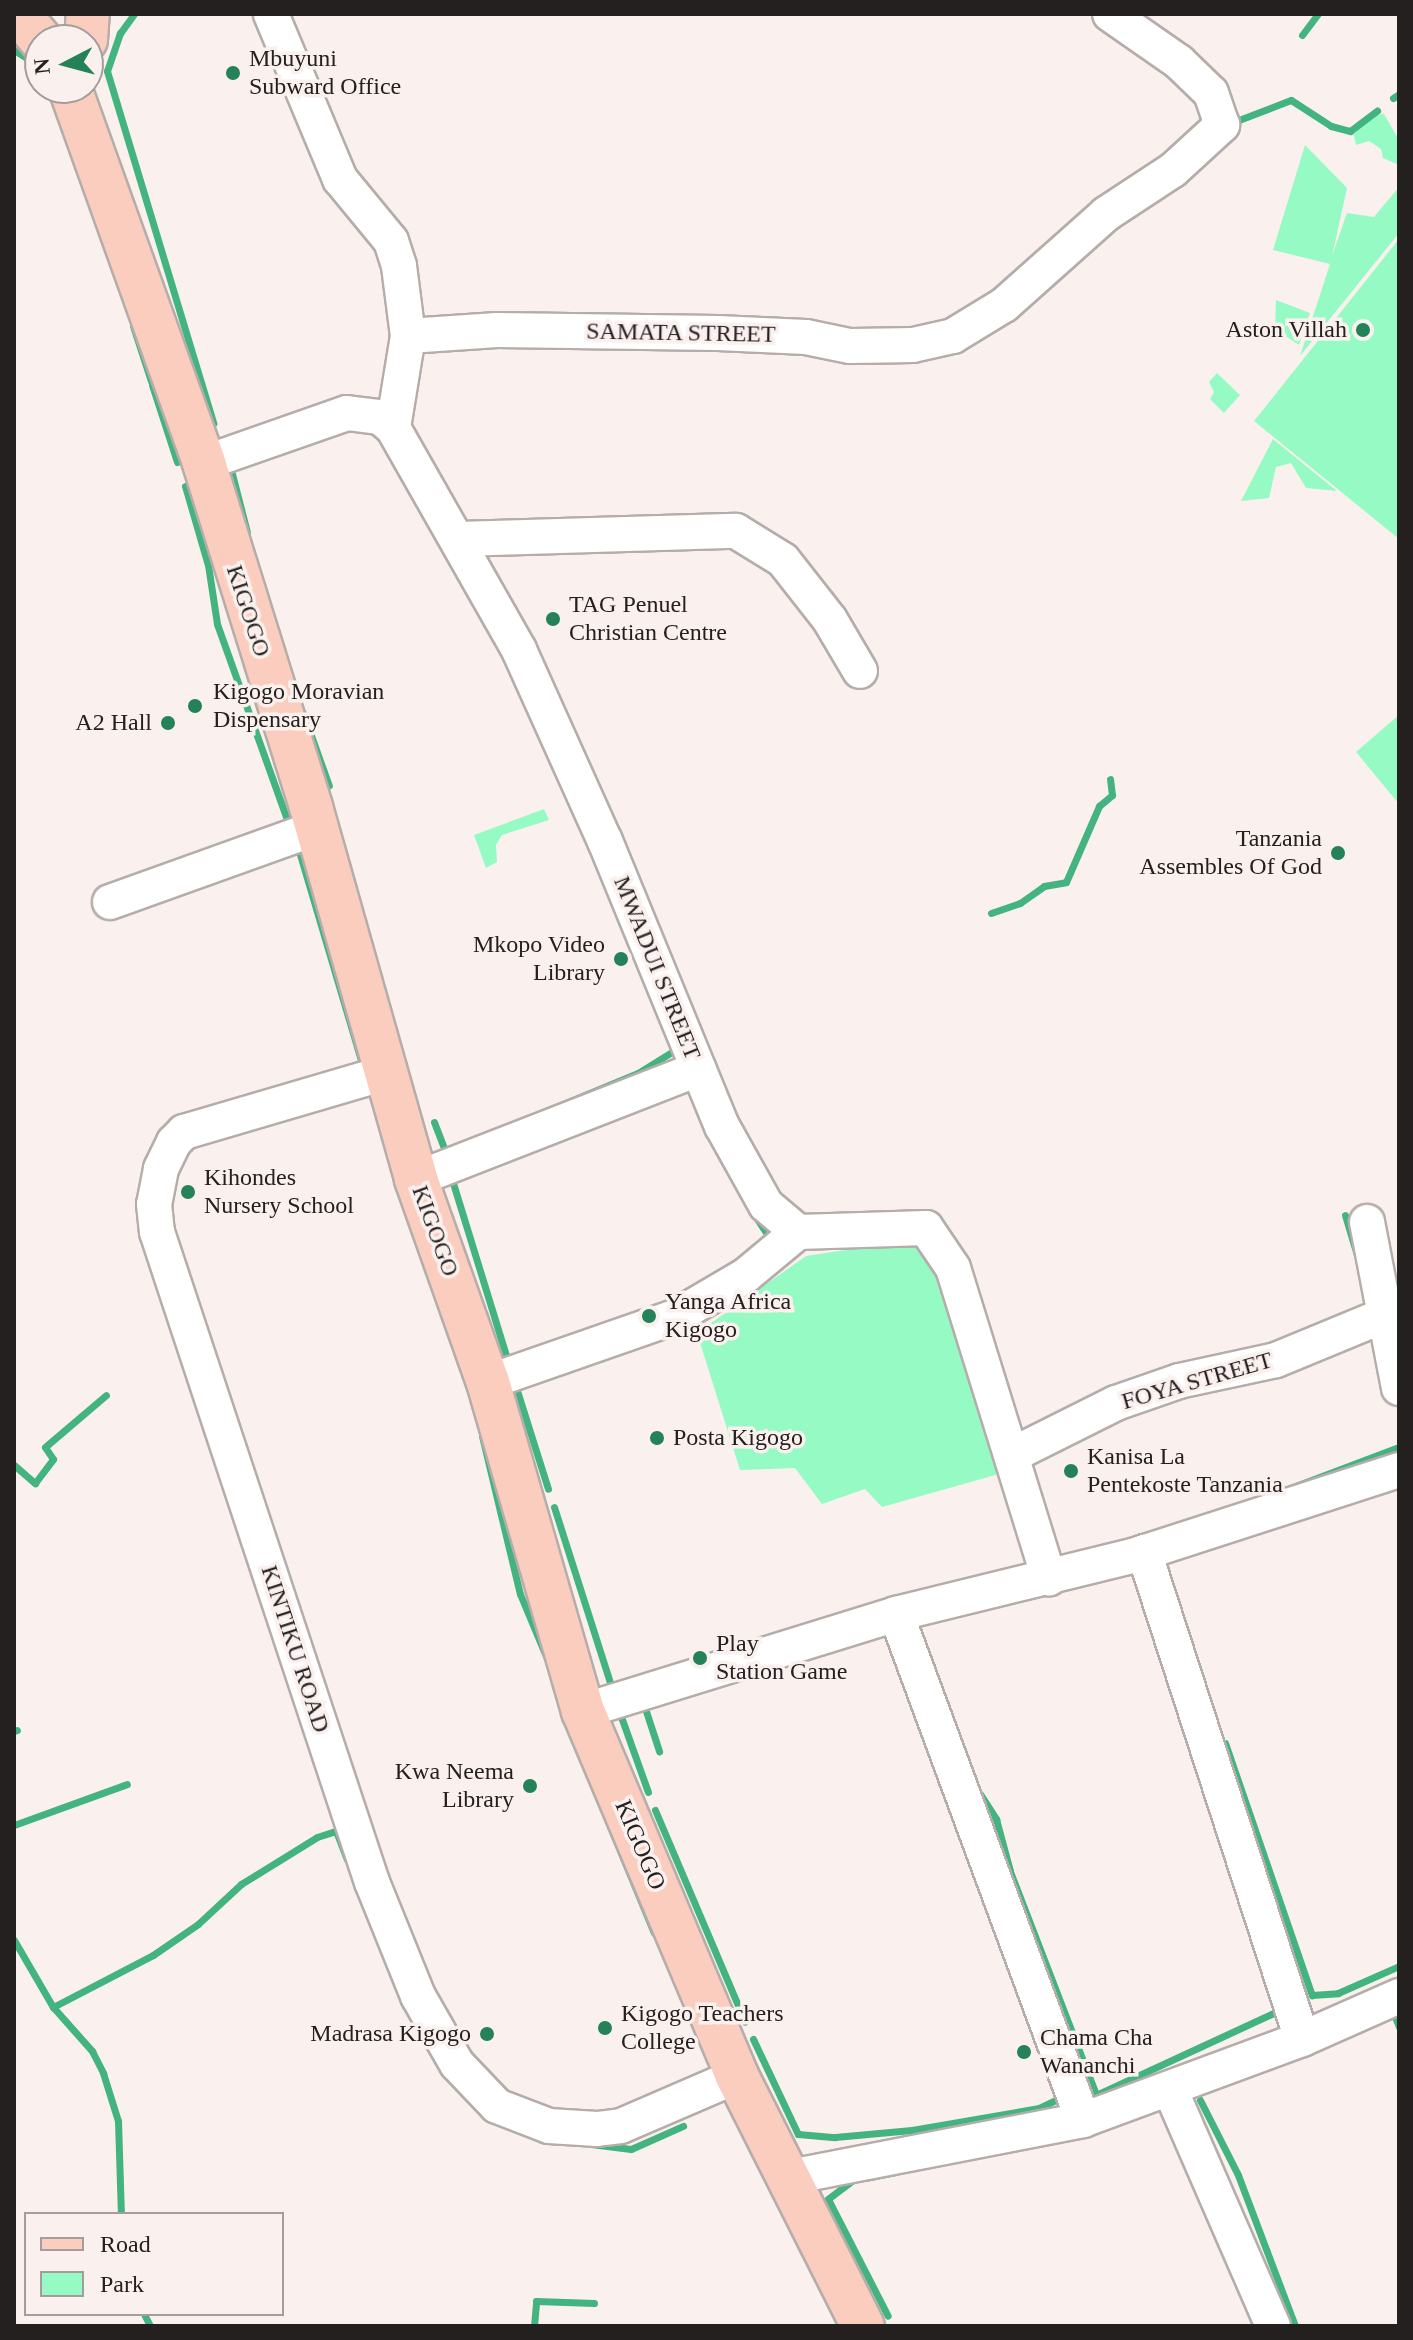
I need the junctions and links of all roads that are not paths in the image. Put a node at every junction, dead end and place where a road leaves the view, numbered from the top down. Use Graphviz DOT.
graph roads {
  1 [pos="271,14"];
  2 [pos="1110,14"];
  3 [pos="81,104"];
  4 [pos="408,336"];
  5 [pos="393,428"];
  6 [pos="204,463"];
  7 [pos="459,539"];
  8 [pos="860,671"];
  9 [pos="317,828"];
  10 [pos="110,902"];
  11 [pos="698,1069"];
  12 [pos="388,1072"];
  13 [pos="416,1179"];
  14 [pos="1367,1222"];
  15 [pos="798,1232"];
  16 [pos="1383,1316"];
  17 [pos="488,1382"];
  18 [pos="1399,1388"];
  19 [pos="1014,1454"];
  20 [pos="1399,1470"];
  21 [pos="1144,1552"];
  22 [pos="1049,1578"];
  23 [pos="896,1614"];
  24 [pos="583,1711"];
  25 [pos="1399,1996"];
  26 [pos="1302,2039"];
  27 [pos="737,2076"];
  28 [pos="1170,2089"];
  29 [pos="1083,2120"];
  30 [pos="785,2178"];
  31 [pos="863,2326"];
  32 [pos="1273,2326"];
  1 -- 4 [label="street"];
  2 -- 4 [label="street, SAMATA STREET"];
  3 -- 6 [label="main road, KIGOGO"];
  4 -- 5 [label="street"];
  5 -- 6 [label="street"];
  5 -- 7 [label="street, MWADUI STREET"];
  6 -- 9 [label="main road, KIGOGO"];
  7 -- 8 [label="street"];
  7 -- 11 [label="street, MWADUI STREET"];
  9 -- 10 [label="street"];
  9 -- 12 [label="main road, KIGOGO"];
  11 -- 13 [label="street"];
  11 -- 15 [label="street, MWADUI STREET"];
  12 -- 13 [label="main road, KIGOGO"];
  12 -- 27 [label="street, KINTIKU ROAD"];
  13 -- 17 [label="main road, KIGOGO"];
  14 -- 16 [label="street"];
  15 -- 17 [label="street"];
  15 -- 19 [label="street"];
  16 -- 18 [label="street"];
  16 -- 19 [label="street, FOYA STREET"];
  17 -- 24 [label="main road, KIGOGO"];
  19 -- 22 [label="street"];
  20 -- 21 [label="street"];
  21 -- 22 [label="street"];
  21 -- 26 [label="street"];
  22 -- 23 [label="street"];
  23 -- 24 [label="street"];
  23 -- 29 [label="street"];
  24 -- 27 [label="main road, KIGOGO"];
  25 -- 26 [label="street"];
  26 -- 28 [label="street"];
  27 -- 30 [label="main road, KIGOGO"];
  28 -- 29 [label="street"];
  28 -- 32 [label="street"];
  29 -- 30 [label="street"];
  30 -- 31 [label="main road, KIGOGO"];
}
